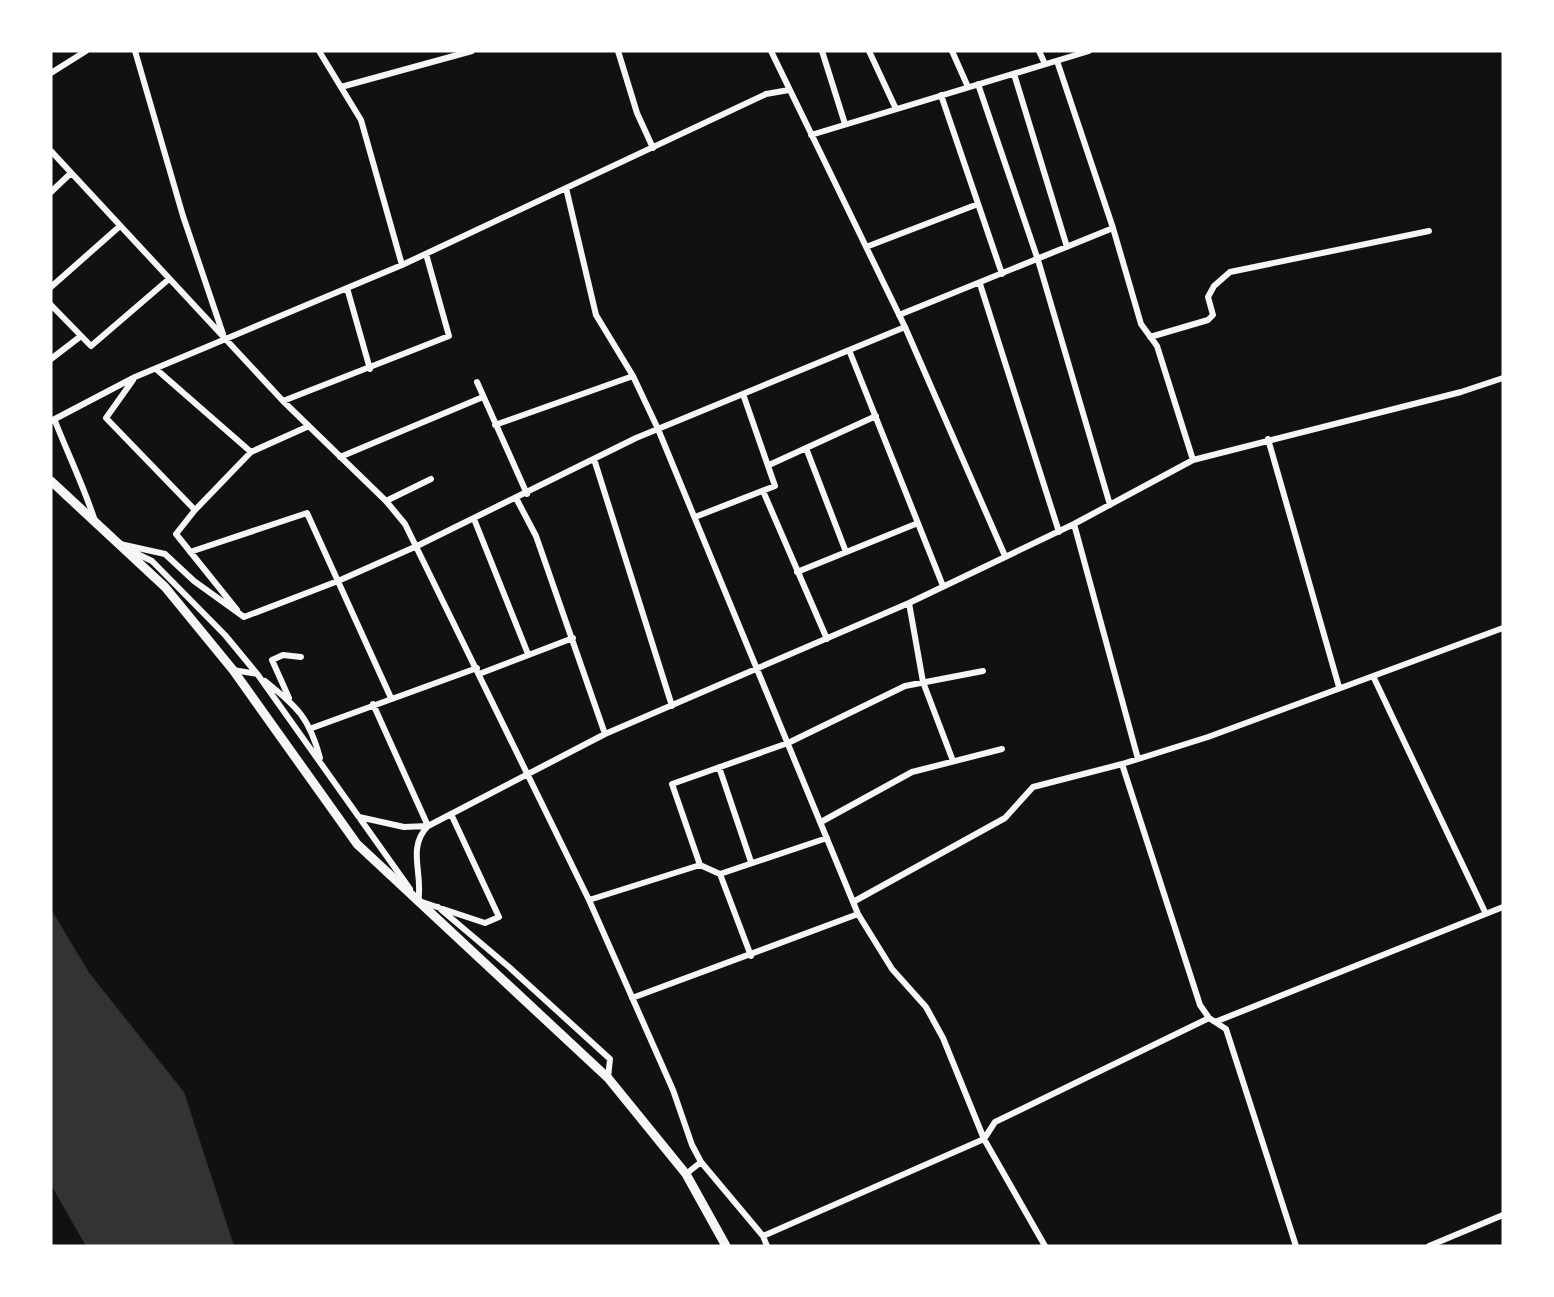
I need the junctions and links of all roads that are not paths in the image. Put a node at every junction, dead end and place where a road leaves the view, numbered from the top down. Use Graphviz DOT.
graph roads {
  1 [pos="86,51"];
  2 [pos="135,51"];
  3 [pos="319,51"];
  4 [pos="472,51"];
  5 [pos="618,51"];
  6 [pos="771,51"];
  7 [pos="822,51"];
  8 [pos="869,51"];
  9 [pos="952,51"];
  10 [pos="1039,51"];
  11 [pos="1089,51"];
  12 [pos="1057,61"];
  13 [pos="1045,64"];
  14 [pos="51,73"];
  15 [pos="1014,74"];
  16 [pos="978,84"];
  17 [pos="341,87"];
  18 [pos="968,87"];
  19 [pos="789,90"];
  20 [pos="940,95"];
  21 [pos="896,109"];
  22 [pos="845,124"];
  23 [pos="811,135"];
  24 [pos="652,148"];
  25 [pos="51,152"];
  26 [pos="71,173"];
  27 [pos="566,188"];
  28 [pos="51,192"];
  29 [pos="978,204"];
  30 [pos="120,226"];
  31 [pos="1113,228"];
  32 [pos="1429,231"];
  33 [pos="866,247"];
  34 [pos="1067,247"];
  35 [pos="426,254"];
  36 [pos="1038,260"];
  37 [pos="402,265"];
  38 [pos="1002,274"];
  39 [pos="169,279"];
  40 [pos="980,284"];
  41 [pos="51,287"];
  42 [pos="347,288"];
  43 [pos="51,305"];
  44 [pos="899,315"];
  45 [pos="905,327"];
  46 [pos="81,336"];
  47 [pos="1150,337"];
  48 [pos="225,338"];
  49 [pos="849,350"];
  50 [pos="51,359"];
  51 [pos="156,369"];
  52 [pos="370,369"];
  53 [pos="633,376"];
  54 [pos="135,377"];
  55 [pos="1503,378"];
  56 [pos="477,382"];
  57 [pos="743,394"];
  58 [pos="483,397"];
  59 [pos="283,401"];
  60 [pos="876,416"];
  61 [pos="53,421"];
  62 [pos="495,425"];
  63 [pos="309,426"];
  64 [pos="658,429"];
  65 [pos="1268,439"];
  66 [pos="806,448"];
  67 [pos="251,452"];
  68 [pos="340,457"];
  69 [pos="594,459"];
  70 [pos="1193,460"];
  71 [pos="769,465"];
  72 [pos="431,479"];
  73 [pos="51,481"];
  74 [pos="763,491"];
  75 [pos="526,494"];
  76 [pos="516,498"];
  77 [pos="386,501"];
  78 [pos="1110,505"];
  79 [pos="195,510"];
  80 [pos="695,517"];
  81 [pos="474,519"];
  82 [pos="918,524"];
  83 [pos="97,525"];
  84 [pos="1074,525"];
  85 [pos="1059,532"];
  86 [pos="116,543"];
  87 [pos="417,546"];
  88 [pos="190,552"];
  89 [pos="846,552"];
  90 [pos="1005,556"];
  91 [pos="798,572"];
  92 [pos="338,580"];
  93 [pos="944,586"];
  94 [pos="909,603"];
  95 [pos="244,617"];
  96 [pos="1503,628"];
  97 [pos="573,638"];
  98 [pos="827,639"];
  99 [pos="528,654"];
  100 [pos="301,657"];
  101 [pos="759,669"];
  102 [pos="233,670"];
  103 [pos="478,671"];
  104 [pos="983,671"];
  105 [pos="258,675"];
  106 [pos="1373,676"];
  107 [pos="923,682"];
  108 [pos="1339,687"];
  109 [pos="391,698"];
  110 [pos="290,701"];
  111 [pos="373,704"];
  112 [pos="672,706"];
  113 [pos="312,728"];
  114 [pos="605,734"];
  115 [pos="788,743"];
  116 [pos="1002,748"];
  117 [pos="1138,759"];
  118 [pos="953,760"];
  119 [pos="1122,764"];
  120 [pos="321,765"];
  121 [pos="719,767"];
  122 [pos="528,773"];
  123 [pos="451,814"];
  124 [pos="359,817"];
  125 [pos="821,822"];
  126 [pos="428,826"];
  127 [pos="827,838"];
  128 [pos="752,862"];
  129 [pos="699,865"];
  130 [pos="720,874"];
  131 [pos="589,900"];
  132 [pos="418,902"];
  133 [pos="853,902"];
  134 [pos="435,905"];
  135 [pos="1503,907"];
  136 [pos="1485,912"];
  137 [pos="858,914"];
  138 [pos="751,956"];
  139 [pos="632,998"];
  140 [pos="1212,1020"];
  141 [pos="608,1078"];
  142 [pos="984,1139"];
  143 [pos="701,1162"];
  144 [pos="686,1174"];
  145 [pos="1503,1215"];
  146 [pos="763,1236"];
  147 [pos="726,1246"];
  148 [pos="767,1246"];
  149 [pos="1045,1246"];
  150 [pos="1296,1246"];
  151 [pos="1429,1246"];
  1 -- 14 [label="street"];
  2 -- 48 [label="street"];
  3 -- 17 [label="street"];
  4 -- 17 [label="street"];
  5 -- 24 [label="street"];
  6 -- 19 [label="street"];
  7 -- 22 [label="street"];
  8 -- 21 [label="street"];
  9 -- 18 [label="street"];
  10 -- 13 [label="street"];
  11 -- 12 [label="street"];
  12 -- 13 [label="street"];
  12 -- 31 [label="street"];
  13 -- 15 [label="street"];
  15 -- 16 [label="street"];
  15 -- 34 [label="street"];
  16 -- 18 [label="street"];
  16 -- 36 [label="street"];
  17 -- 37 [label="street"];
  18 -- 20 [label="street"];
  19 -- 23 [label="street"];
  19 -- 24 [label="street"];
  20 -- 21 [label="street"];
  20 -- 29 [label="street"];
  21 -- 22 [label="street"];
  22 -- 23 [label="street"];
  23 -- 33 [label="street"];
  24 -- 27 [label="street"];
  25 -- 26 [label="street"];
  26 -- 28 [label="street"];
  26 -- 30 [label="street"];
  27 -- 35 [label="street"];
  27 -- 53 [label="street"];
  29 -- 33 [label="street"];
  29 -- 38 [label="street"];
  30 -- 39 [label="street"];
  30 -- 41 [label="street"];
  31 -- 34 [label="street"];
  31 -- 47 [label="street"];
  32 -- 47 [label="street"];
  33 -- 44 [label="street"];
  34 -- 36 [label="street"];
  35 -- 37 [label="street"];
  35 -- 52 [label="street"];
  36 -- 38 [label="street"];
  36 -- 78 [label="street"];
  37 -- 42 [label="street"];
  38 -- 40 [label="street"];
  39 -- 46 [label="street"];
  39 -- 48 [label="street"];
  40 -- 44 [label="street"];
  40 -- 85 [label="street"];
  42 -- 48 [label="street"];
  42 -- 52 [label="street"];
  43 -- 46 [label="street"];
  44 -- 45 [label="street"];
  45 -- 49 [label="street"];
  45 -- 90 [label="street"];
  46 -- 50 [label="street"];
  47 -- 70 [label="street"];
  48 -- 51 [label="street"];
  48 -- 59 [label="street"];
  49 -- 57 [label="street"];
  49 -- 60 [label="street"];
  51 -- 54 [label="street"];
  51 -- 67 [label="street"];
  52 -- 59 [label="street"];
  53 -- 62 [label="street"];
  53 -- 64 [label="street"];
  54 -- 61 [label="street"];
  54 -- 79 [label="street"];
  55 -- 65 [label="street"];
  56 -- 58 [label="street"];
  57 -- 64 [label="street"];
  57 -- 71 [label="street"];
  58 -- 62 [label="street"];
  58 -- 68 [label="street"];
  59 -- 63 [label="street"];
  60 -- 66 [label="street"];
  60 -- 82 [label="street"];
  61 -- 83 [label="street"];
  62 -- 75 [label="street"];
  63 -- 67 [label="street"];
  63 -- 68 [label="street"];
  64 -- 69 [label="street"];
  64 -- 80 [label="street"];
  65 -- 70 [label="street"];
  65 -- 108 [label="street"];
  66 -- 71 [label="street"];
  66 -- 89 [label="street"];
  67 -- 79 [label="street"];
  68 -- 77 [label="street"];
  69 -- 75 [label="street"];
  69 -- 112 [label="street"];
  70 -- 78 [label="street"];
  71 -- 74 [label="street"];
  72 -- 77 [label="street"];
  73 -- 83 [label="street"];
  74 -- 80 [label="street"];
  74 -- 91 [label="street"];
  75 -- 76 [label="street"];
  76 -- 81 [label="street"];
  76 -- 97 [label="street"];
  77 -- 87 [label="street"];
  78 -- 84 [label="street"];
  79 -- 88 [label="street"];
  80 -- 101 [label="street"];
  81 -- 87 [label="street"];
  81 -- 99 [label="street"];
  82 -- 89 [label="street"];
  82 -- 93 [label="street"];
  83 -- 86 [label="street"];
  84 -- 85 [label="street"];
  84 -- 117 [label="street"];
  85 -- 90 [label="street"];
  86 -- 95 [label="street"];
  86 -- 102 [label="street"];
  86 -- 105 [label="street"];
  87 -- 92 [label="street"];
  87 -- 103 [label="street"];
  88 -- 92 [label="street"];
  88 -- 95 [label="street"];
  89 -- 91 [label="street"];
  90 -- 93 [label="street"];
  91 -- 98 [label="street"];
  92 -- 95 [label="street"];
  92 -- 109 [label="street"];
  93 -- 94 [label="street"];
  94 -- 98 [label="street"];
  94 -- 107 [label="street"];
  96 -- 106 [label="street"];
  97 -- 99 [label="street"];
  97 -- 114 [label="street"];
  98 -- 101 [label="street"];
  99 -- 103 [label="street"];
  100 -- 110 [label="street"];
  101 -- 112 [label="street"];
  101 -- 115 [label="street"];
  102 -- 105 [label="street"];
  102 -- 132 [label="street"];
  103 -- 109 [label="street"];
  103 -- 122 [label="street"];
  104 -- 107 [label="street"];
  105 -- 110 [label="street"];
  105 -- 120 [label="street"];
  106 -- 108 [label="street"];
  106 -- 136 [label="street"];
  107 -- 115 [label="street"];
  107 -- 118 [label="street"];
  108 -- 117 [label="street"];
  109 -- 111 [label="street"];
  110 -- 113 [label="street"];
  111 -- 113 [label="street"];
  111 -- 126 [label="street"];
  112 -- 114 [label="street"];
  113 -- 120 [label="street"];
  114 -- 122 [label="street"];
  115 -- 121 [label="street"];
  115 -- 125 [label="street"];
  116 -- 118 [label="street"];
  117 -- 119 [label="street"];
  118 -- 125 [label="street"];
  119 -- 133 [label="street"];
  119 -- 140 [label="street"];
  120 -- 124 [label="street"];
  121 -- 128 [label="street"];
  121 -- 129 [label="street"];
  122 -- 123 [label="street"];
  122 -- 131 [label="street"];
  123 -- 126 [label="street"];
  123 -- 134 [label="street"];
  124 -- 126 [label="street"];
  124 -- 132 [label="street"];
  125 -- 127 [label="street"];
  126 -- 132 [label="street"];
  127 -- 128 [label="street"];
  127 -- 133 [label="street"];
  128 -- 130 [label="street"];
  129 -- 130 [label="street"];
  129 -- 131 [label="street"];
  130 -- 138 [label="street"];
  131 -- 139 [label="street"];
  132 -- 134 [label="street"];
  132 -- 141 [label="street"];
  133 -- 137 [label="street"];
  134 -- 141 [label="street"];
  135 -- 136 [label="street"];
  136 -- 140 [label="street"];
  137 -- 138 [label="street"];
  137 -- 142 [label="street"];
  138 -- 139 [label="street"];
  139 -- 143 [label="street"];
  140 -- 142 [label="street"];
  140 -- 150 [label="street"];
  141 -- 144 [label="street"];
  142 -- 146 [label="street"];
  142 -- 149 [label="street"];
  143 -- 144 [label="street"];
  143 -- 146 [label="street"];
  144 -- 147 [label="street"];
  145 -- 151 [label="street"];
  146 -- 148 [label="street"];
}
